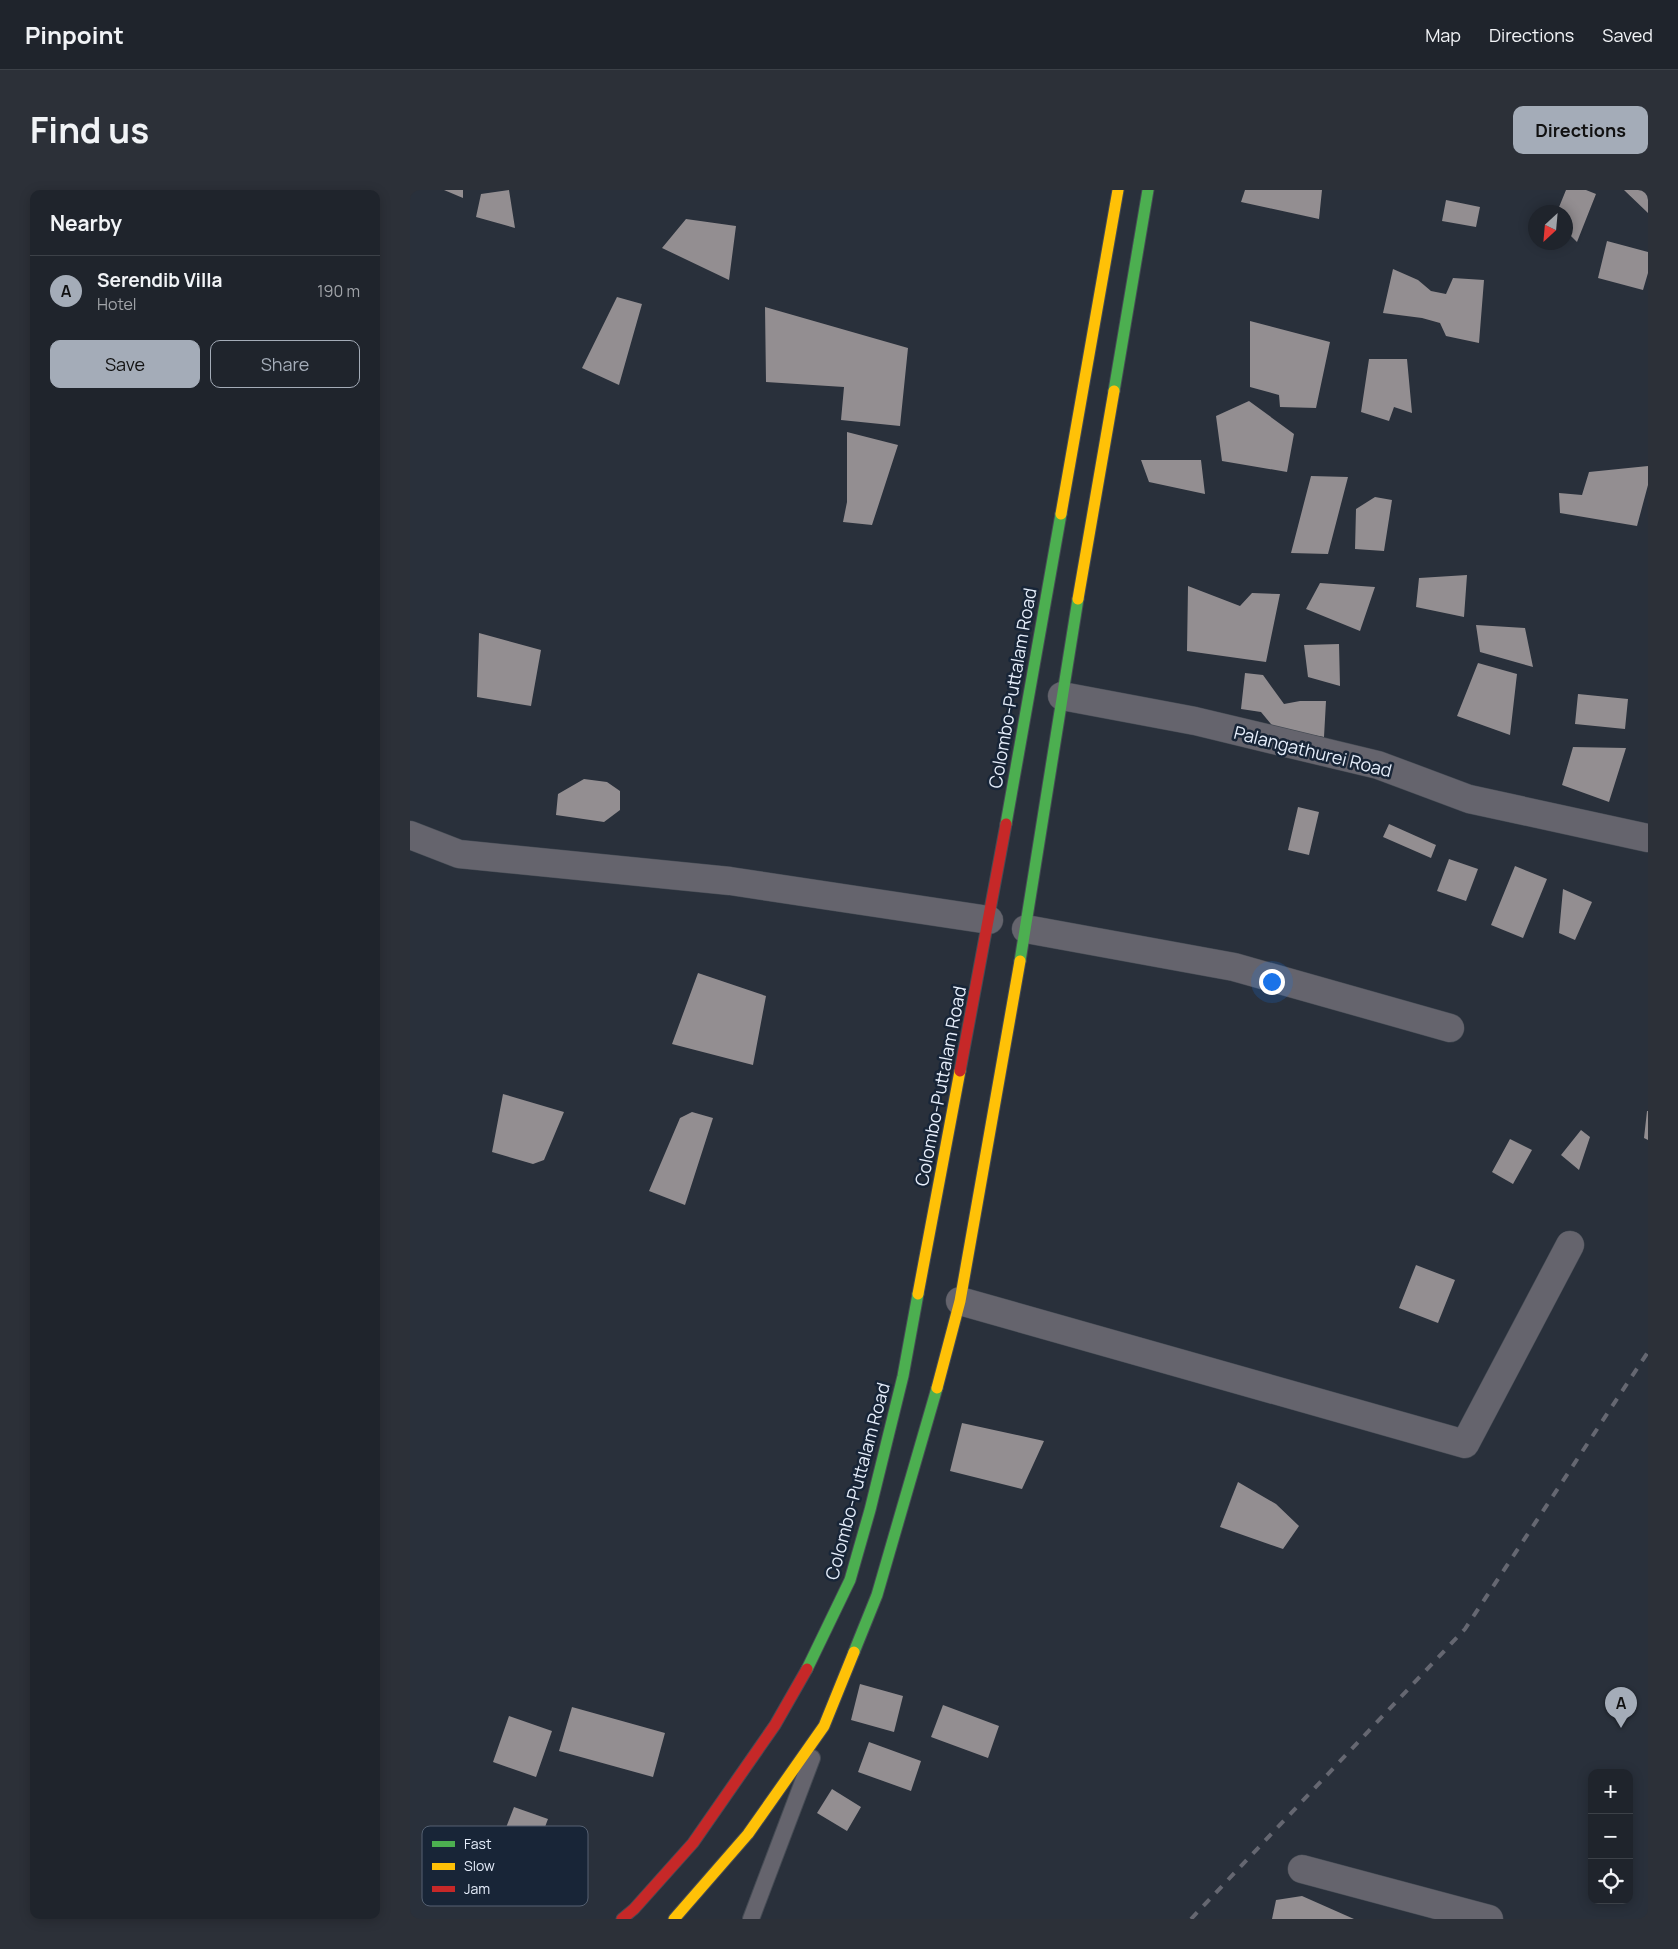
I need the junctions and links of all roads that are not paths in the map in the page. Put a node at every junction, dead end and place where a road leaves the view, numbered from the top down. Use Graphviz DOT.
graph roads {
  1 [pos="1118,190"];
  2 [pos="1148,190"];
  3 [pos="1062,696"];
  4 [pos="410,835"];
  5 [pos="1648,838"];
  6 [pos="989,920"];
  7 [pos="1026,929"];
  8 [pos="1450,1028"];
  9 [pos="1570,1245"];
  10 [pos="960,1301"];
  11 [pos="824,1726"];
  12 [pos="1302,1869"];
  13 [pos="622,1919"];
  14 [pos="674,1919"];
  15 [pos="751,1919"];
  16 [pos="1489,1919"];
  1 -- 6 [label="highway, Colombo-Puttalam Road"];
  2 -- 3 [label="highway"];
  3 -- 5 [label="street, Palangathurei Road"];
  3 -- 7 [label="highway"];
  4 -- 6 [label="street"];
  6 -- 13 [label="highway, Colombo-Puttalam Road"];
  7 -- 8 [label="street"];
  7 -- 10 [label="highway"];
  9 -- 10 [label="street"];
  10 -- 11 [label="highway"];
  11 -- 14 [label="highway"];
  11 -- 15 [label="lane"];
  12 -- 16 [label="street"];
}
